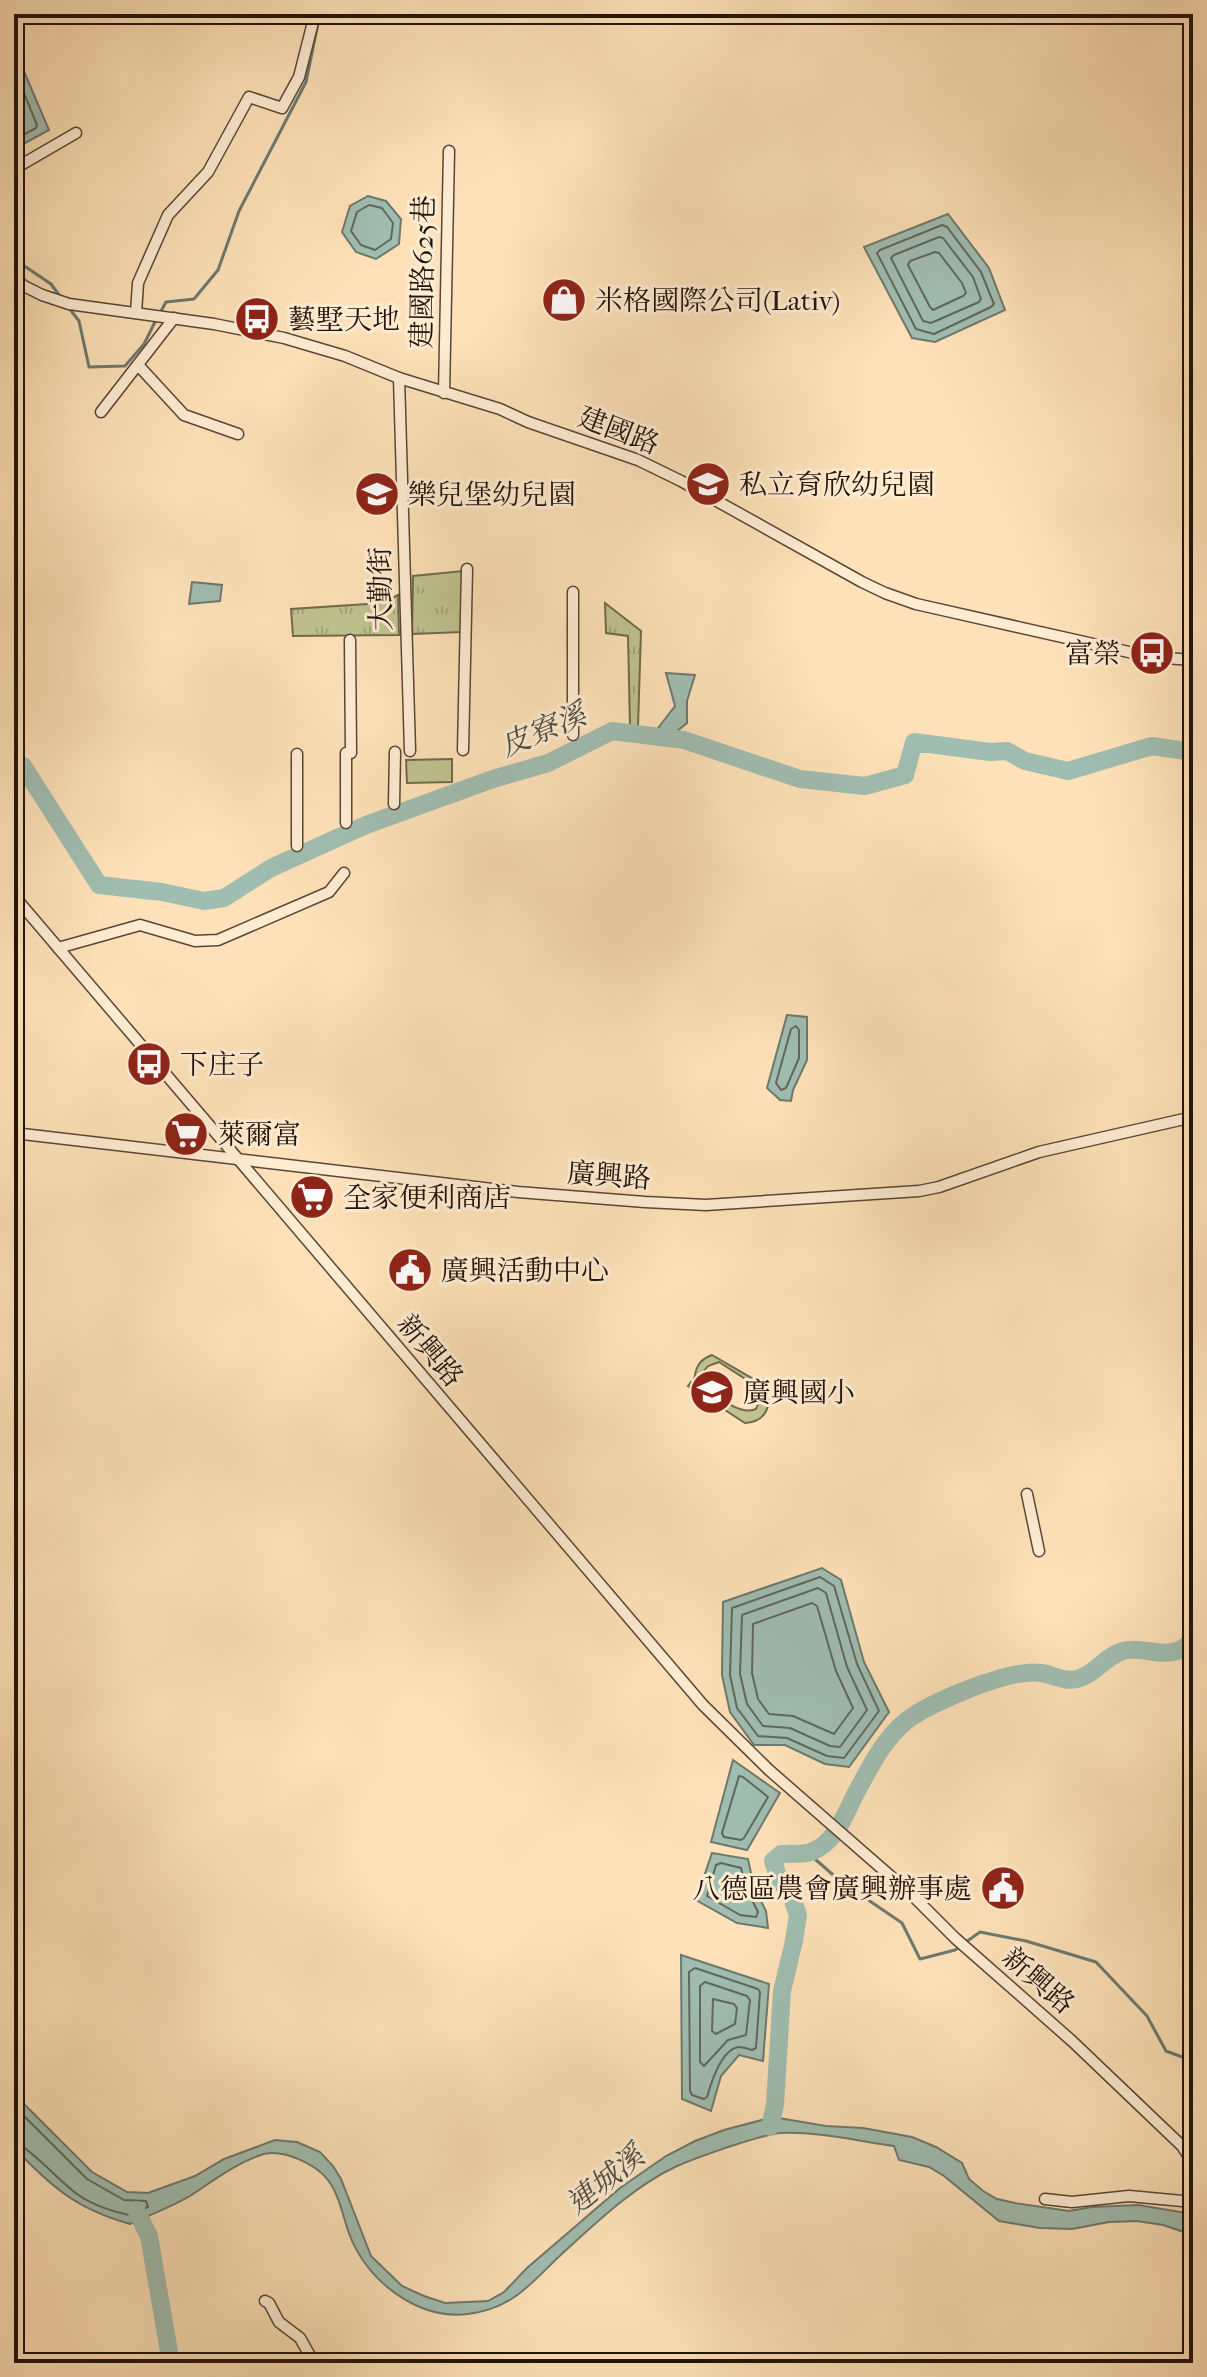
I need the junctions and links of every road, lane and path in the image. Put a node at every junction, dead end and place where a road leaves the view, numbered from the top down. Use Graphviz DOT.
graph roads {
  1 [pos="315,14"];
  2 [pos="76,133"];
  3 [pos="449,151"];
  4 [pos="14,169"];
  5 [pos="14,277"];
  6 [pos="136,313"];
  7 [pos="163,317"];
  8 [pos="138,365"];
  9 [pos="399,378"];
  10 [pos="444,393"];
  11 [pos="101,412"];
  12 [pos="238,434"];
  13 [pos="467,569"];
  14 [pos="573,592"];
  15 [pos="350,640"];
  16 [pos="1193,660"];
  17 [pos="573,735"];
  18 [pos="463,750"];
  19 [pos="410,751"];
  20 [pos="395,752"];
  21 [pos="297,754"];
  22 [pos="394,804"];
  23 [pos="346,823"];
  24 [pos="297,846"];
  25 [pos="344,873"];
  26 [pos="14,896"];
  27 [pos="58,948"];
  28 [pos="1193,1117"];
  29 [pos="14,1133"];
  30 [pos="238,1160"];
  31 [pos="1027,1494"];
  32 [pos="1039,1551"];
  33 [pos="1193,2163"];
  34 [pos="1045,2199"];
  35 [pos="1193,2202"];
  36 [pos="265,2301"];
  37 [pos="314,2363"];
  1 -- 6 [label="street"];
  2 -- 4 [label="street"];
  3 -- 10 [label="street, 建國路625巷"];
  5 -- 6 [label="street, 建國路"];
  6 -- 7 [label="street, 建國路"];
  7 -- 8 [label="street"];
  7 -- 9 [label="street, 建國路"];
  8 -- 11 [label="street"];
  8 -- 12 [label="street"];
  9 -- 10 [label="street, 建國路"];
  9 -- 19 [label="street, 大勤街"];
  10 -- 16 [label="street, 建國路"];
  13 -- 18 [label="street"];
  14 -- 17 [label="street"];
  15 -- 23 [label="street"];
  20 -- 22 [label="street"];
  21 -- 24 [label="street"];
  25 -- 27 [label="street"];
  26 -- 27 [label="street, 新興路"];
  27 -- 30 [label="street, 新興路"];
  28 -- 30 [label="street, 廣興路"];
  29 -- 30 [label="street, 廣興路"];
  30 -- 33 [label="street, 新興路"];
  31 -- 32 [label="street"];
  34 -- 35 [label="street"];
  36 -- 37 [label="street"];
}
